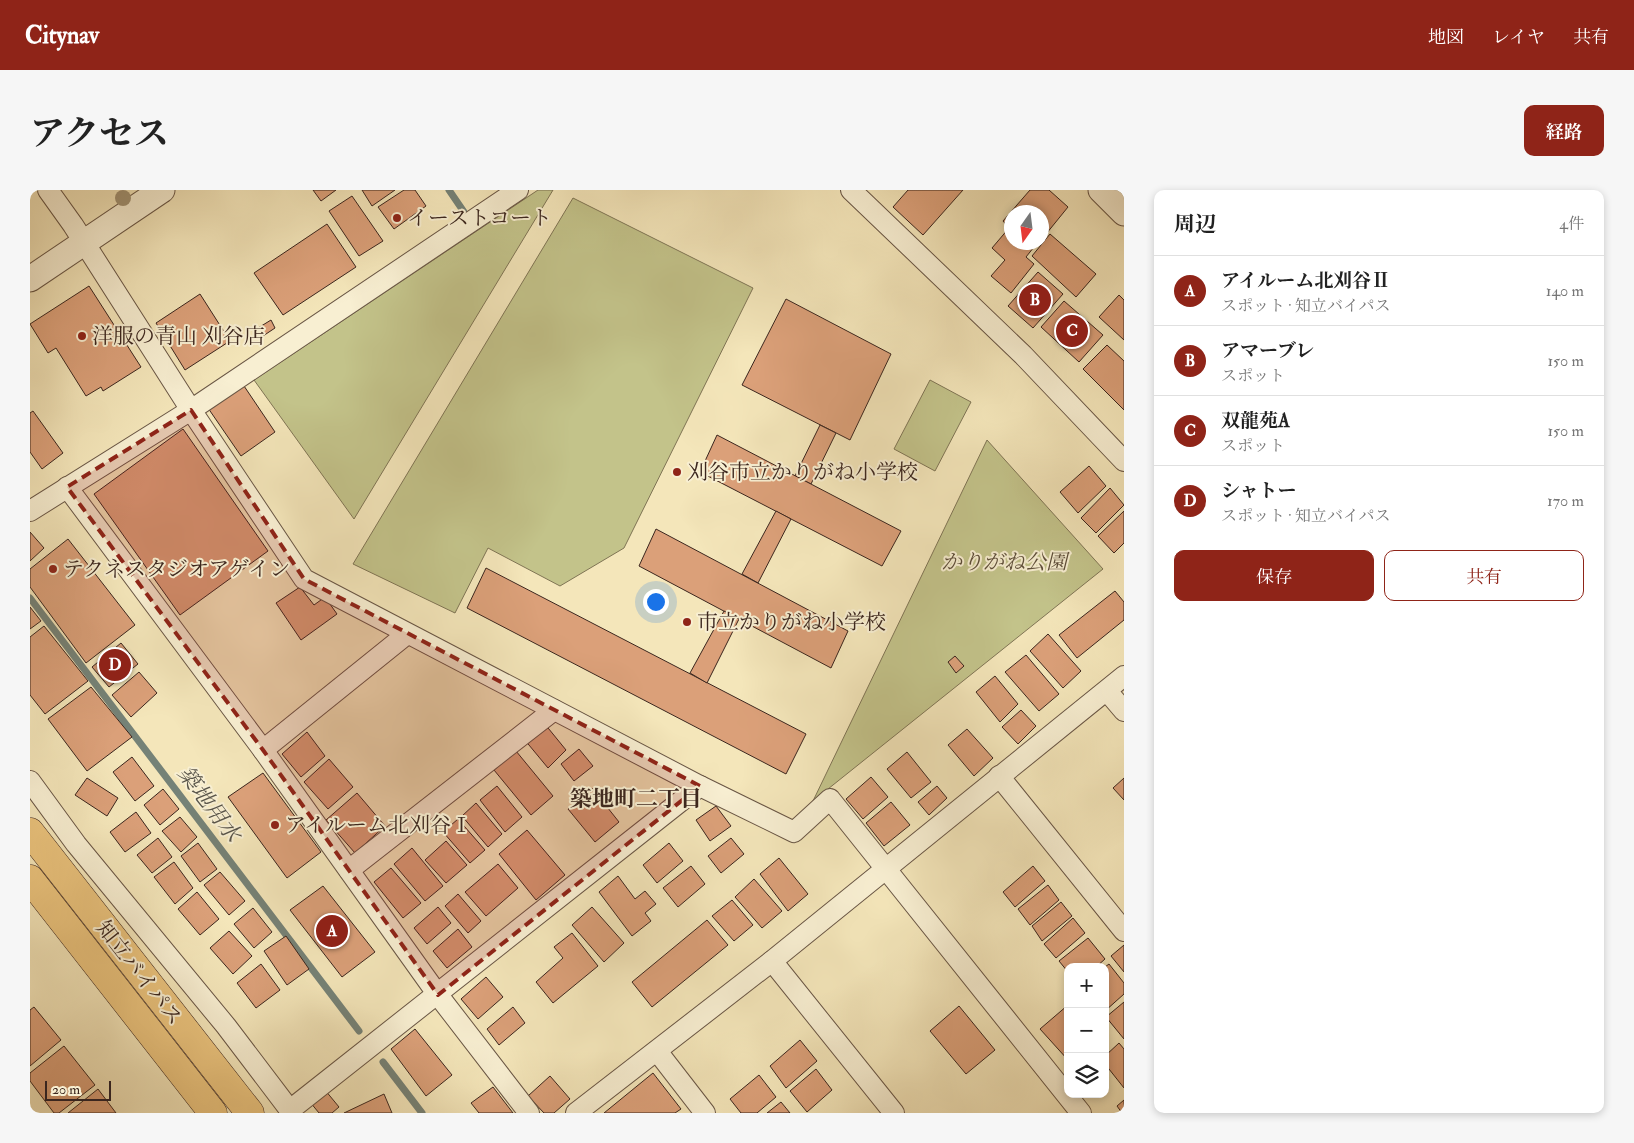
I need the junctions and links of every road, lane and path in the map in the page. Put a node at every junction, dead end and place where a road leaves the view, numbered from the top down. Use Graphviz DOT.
graph roads {
  1 [pos="48,190"];
  2 [pos="162,190"];
  3 [pos="518,190"];
  4 [pos="1101,190"];
  5 [pos="864,194"];
  6 [pos="1124,214"];
  7 [pos="84,243"];
  8 [pos="30,280"];
  9 [pos="191,410"];
  10 [pos="1124,460"];
  11 [pos="67,486"];
  12 [pos="30,511"];
  13 [pos="407,634"];
  14 [pos="1124,676"];
  15 [pos="1107,691"];
  16 [pos="554,710"];
  17 [pos="1124,711"];
  18 [pos="263,750"];
  19 [pos="999,776"];
  20 [pos="30,781"];
  21 [pos="700,786"];
  22 [pos="30,832"];
  23 [pos="887,869"];
  24 [pos="349,870"];
  25 [pos="30,879"];
  26 [pos="30,897"];
  27 [pos="1124,930"];
  28 [pos="772,960"];
  29 [pos="438,995"];
  30 [pos="657,1052"];
  31 [pos="291,1112"];
  32 [pos="198,1113"];
  33 [pos="213,1113"];
  34 [pos="250,1113"];
  35 [pos="529,1113"];
  36 [pos="576,1113"];
  37 [pos="705,1113"];
  38 [pos="894,1113"];
  39 [pos="1081,1113"];
  1 -- 7 [label="street"];
  2 -- 7 [label="street"];
  3 -- 9 [label="street"];
  4 -- 6 [label="street"];
  5 -- 10 [label="street"];
  7 -- 8 [label="street"];
  7 -- 9 [label="street"];
  9 -- 11 [label="street"];
  9 -- 13 [label="street"];
  11 -- 12 [label="street"];
  11 -- 18 [label="street"];
  13 -- 16 [label="street"];
  13 -- 18 [label="street"];
  14 -- 15 [label="street"];
  15 -- 17 [label="street"];
  15 -- 19 [label="street"];
  16 -- 21 [label="street"];
  16 -- 24 [label="street"];
  18 -- 24 [label="street"];
  19 -- 23 [label="street"];
  19 -- 27 [label="street"];
  20 -- 31 [label="street"];
  21 -- 23 [label="street"];
  21 -- 29 [label="street"];
  22 -- 34 [label="highway, 知立バイパス"];
  23 -- 28 [label="street"];
  23 -- 39 [label="street"];
  24 -- 29 [label="street"];
  25 -- 33 [label="highway, 知立バイパス"];
  26 -- 32 [label="street"];
  28 -- 30 [label="street"];
  28 -- 38 [label="street"];
  29 -- 31 [label="street"];
  29 -- 35 [label="street"];
  30 -- 36 [label="street"];
  30 -- 37 [label="street"];
}
